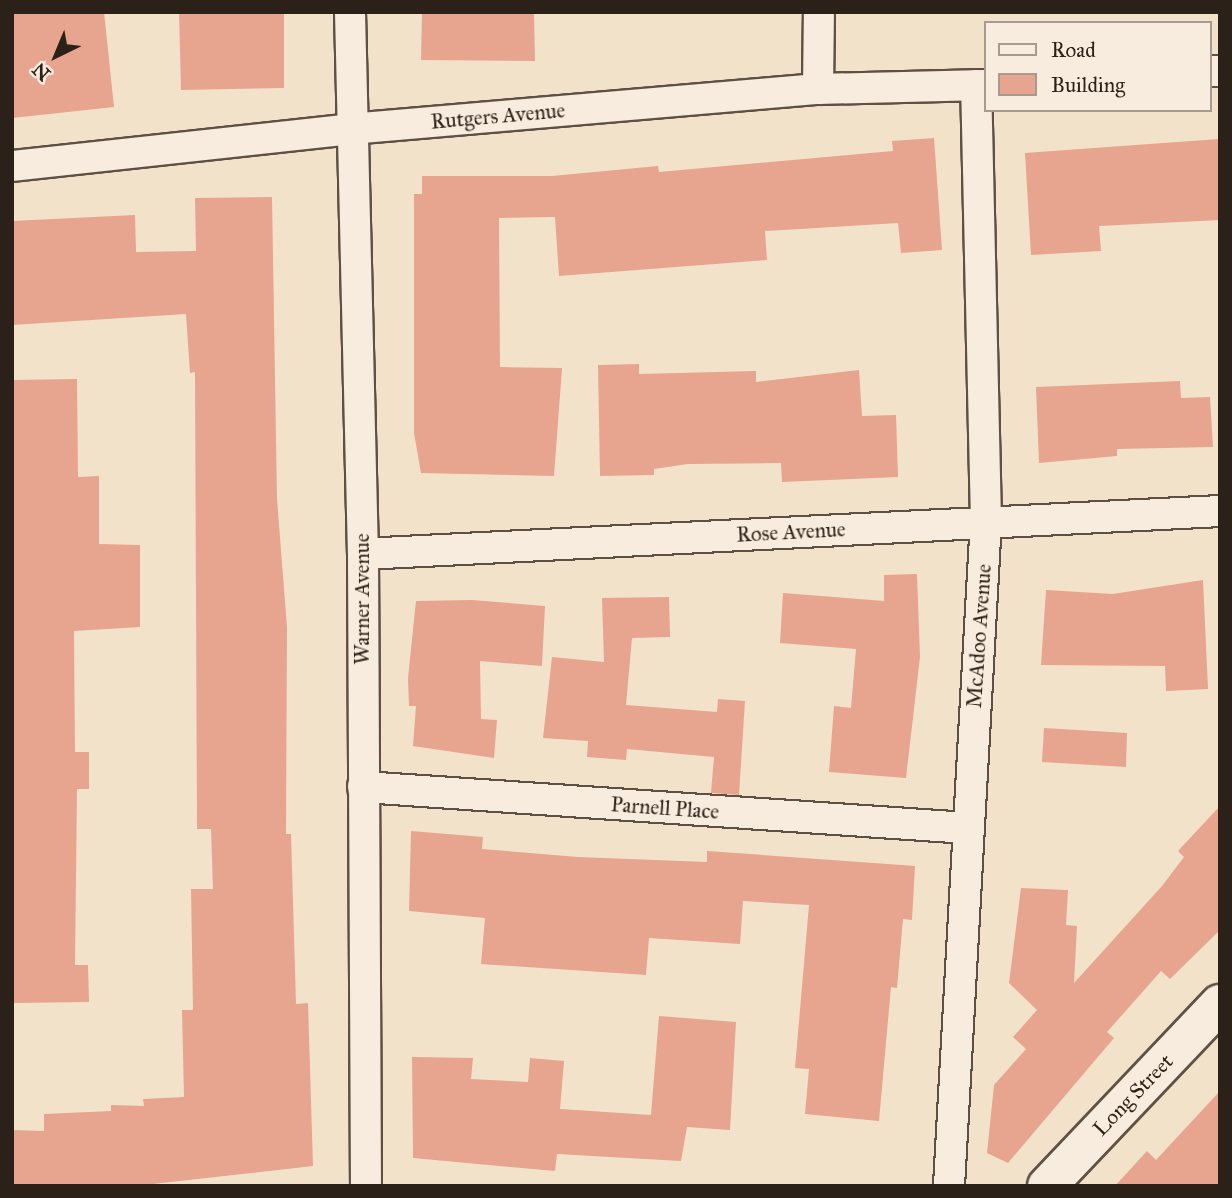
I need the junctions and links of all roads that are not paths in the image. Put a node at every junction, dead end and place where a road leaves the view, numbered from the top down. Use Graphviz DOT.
graph roads {
  1 [pos="350,12"];
  2 [pos="819,12"];
  3 [pos="981,85"];
  4 [pos="818,89"];
  5 [pos="350,129"];
  6 [pos="12,166"];
  7 [pos="1220,511"];
  8 [pos="986,521"];
  9 [pos="363,554"];
  10 [pos="363,787"];
  11 [pos="967,828"];
  12 [pos="1220,1004"];
  13 [pos="366,1186"];
  14 [pos="949,1186"];
  15 [pos="1047,1186"];
  1 -- 5 [label="street, Warner Avenue"];
  2 -- 4 [label="street"];
  3 -- 4 [label="street, Rutgers Avenue"];
  3 -- 8 [label="street, McAdoo Avenue"];
  4 -- 5 [label="street, Rutgers Avenue"];
  5 -- 6 [label="street, Rutgers Avenue"];
  5 -- 9 [label="street, Warner Avenue"];
  7 -- 8 [label="street, Rose Avenue"];
  8 -- 9 [label="street, Rose Avenue"];
  8 -- 11 [label="street, McAdoo Avenue"];
  9 -- 10 [label="street, Warner Avenue"];
  10 -- 11 [label="street, Parnell Place"];
  10 -- 13 [label="street, Warner Avenue"];
  11 -- 14 [label="street, McAdoo Avenue"];
  12 -- 15 [label="street, Long Street"];
}
